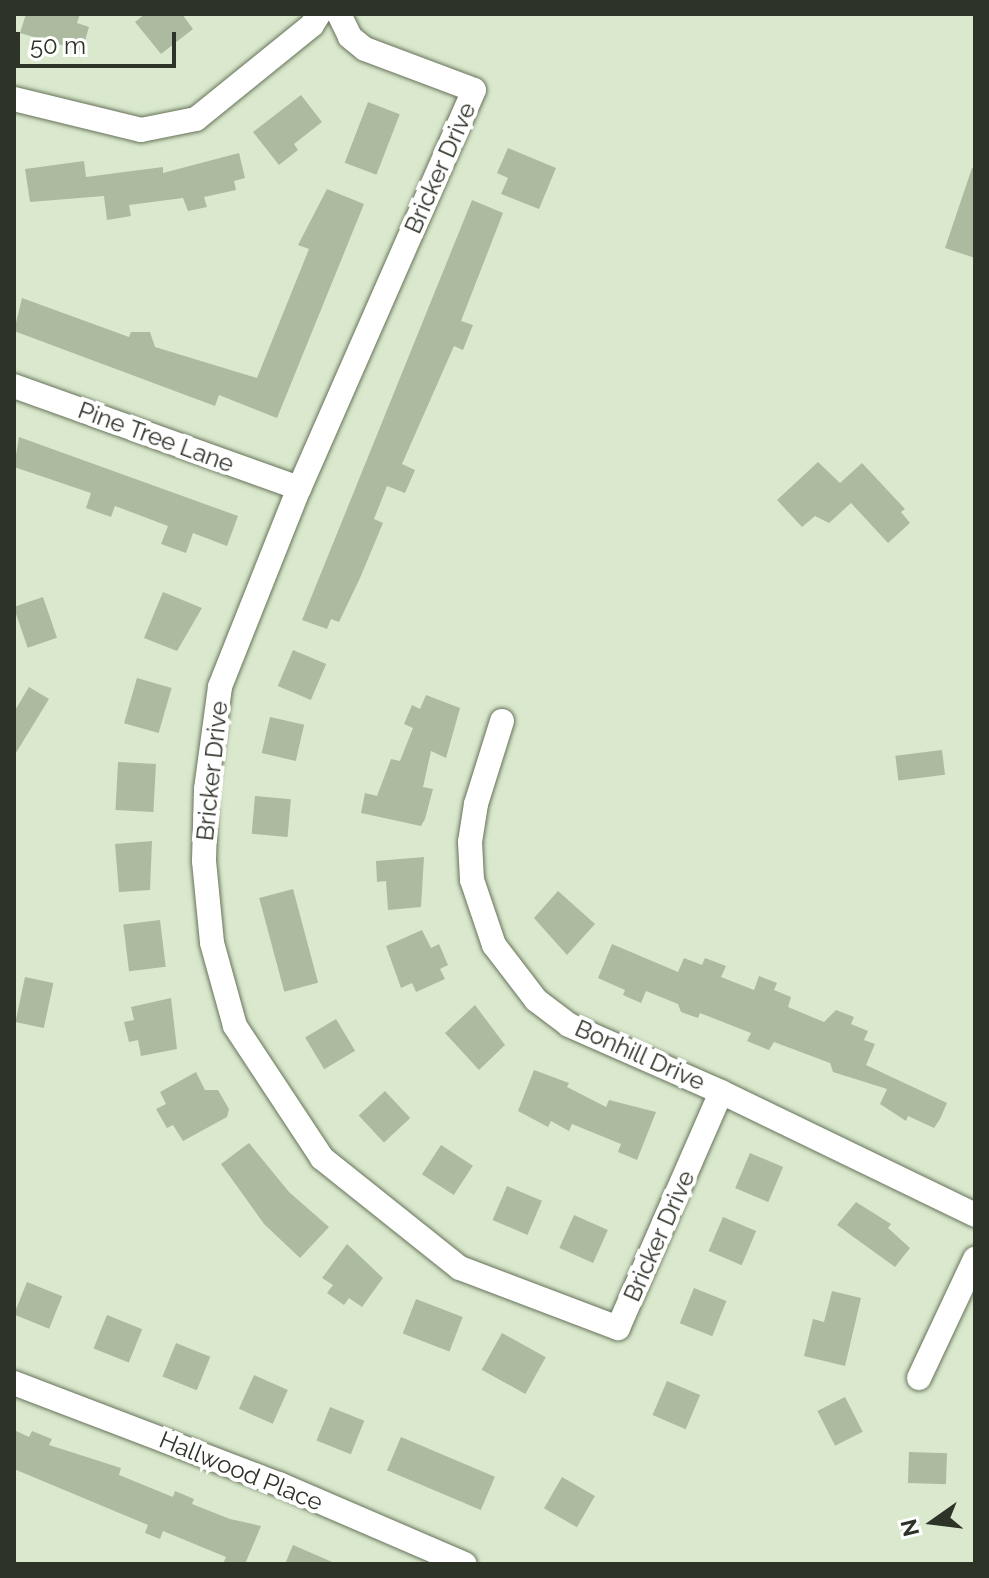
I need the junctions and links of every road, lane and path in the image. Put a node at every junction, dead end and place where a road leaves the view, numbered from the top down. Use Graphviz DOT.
graph roads {
  1 [pos="319,14"];
  2 [pos="339,14"];
  3 [pos="14,99"];
  4 [pos="14,386"];
  5 [pos="299,488"];
  6 [pos="502,721"];
  7 [pos="721,1092"];
  8 [pos="975,1215"];
  9 [pos="975,1259"];
  10 [pos="919,1378"];
  11 [pos="14,1383"];
  12 [pos="465,1564"];
  1 -- 3 [label="street"];
  2 -- 5 [label="street, Bricker Drive"];
  4 -- 5 [label="street, Pine Tree Lane"];
  5 -- 7 [label="street, Bricker Drive"];
  6 -- 7 [label="street, Bonhill Drive"];
  7 -- 8 [label="street, Bonhill Drive"];
  9 -- 10 [label="street"];
  11 -- 12 [label="street, Hallwood Place"];
}
